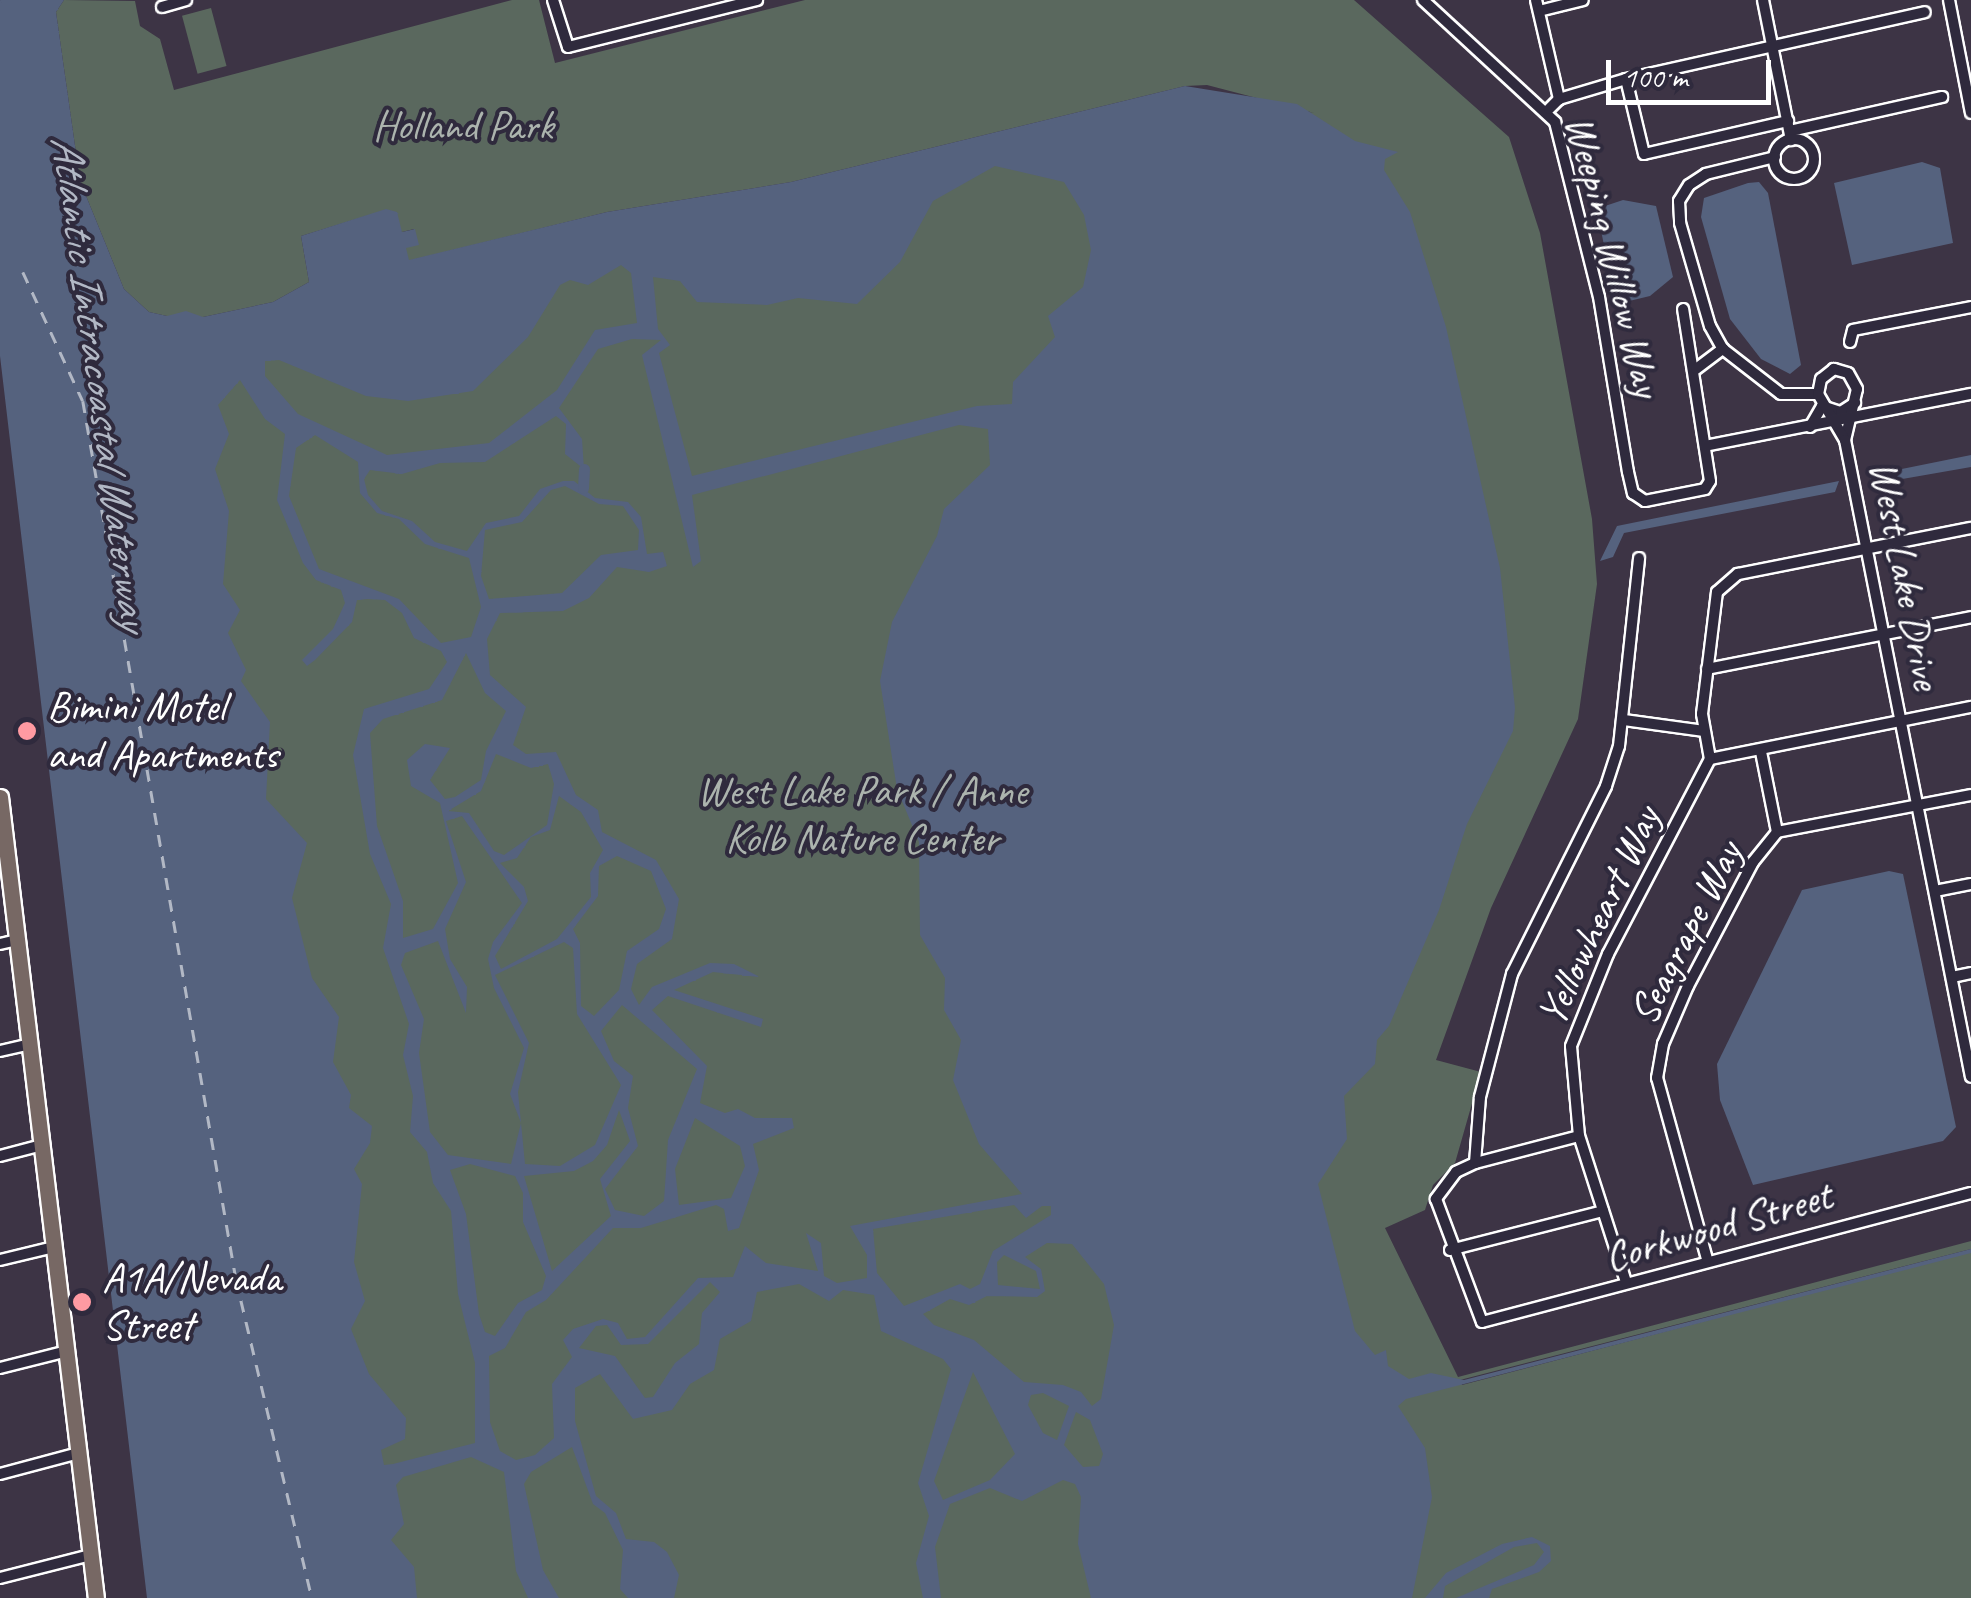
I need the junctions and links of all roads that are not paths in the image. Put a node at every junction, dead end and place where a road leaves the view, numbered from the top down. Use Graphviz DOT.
graph roads {
  1 [pos="186,0"];
  2 [pos="553,0"];
  3 [pos="757,0"];
  4 [pos="1423,0"];
  5 [pos="1583,0"];
  6 [pos="1763,0"];
  7 [pos="1949,0"];
  8 [pos="1436,4"];
  9 [pos="1538,5"];
  10 [pos="162,6"];
  11 [pos="1924,12"];
  12 [pos="1971,36"];
  13 [pos="1957,39"];
  14 [pos="1772,44"];
  15 [pos="1626,80"];
  16 [pos="1942,97"];
  17 [pos="1559,99"];
  18 [pos="1548,110"];
  19 [pos="1971,113"];
  20 [pos="1790,131"];
  21 [pos="1775,157"];
  22 [pos="1971,307"];
  23 [pos="1684,309"];
  24 [pos="1850,342"];
  25 [pos="1723,349"];
  26 [pos="1696,369"];
  27 [pos="1971,394"];
  28 [pos="1856,399"];
  29 [pos="1820,400"];
  30 [pos="1879,413"];
  31 [pos="1851,420"];
  32 [pos="1833,423"];
  33 [pos="1809,427"];
  34 [pos="1845,440"];
  35 [pos="1705,446"];
  36 [pos="1971,528"];
  37 [pos="1866,547"];
  38 [pos="1639,558"];
  39 [pos="1971,617"];
  40 [pos="1883,634"];
  41 [pos="1707,669"];
  42 [pos="1971,707"];
  43 [pos="1624,720"];
  44 [pos="1901,721"];
  45 [pos="1704,731"];
  46 [pos="1761,752"];
  47 [pos="1710,759"];
  48 [pos="1971,795"];
  49 [pos="0,797"];
  50 [pos="1918,806"];
  51 [pos="1777,832"];
  52 [pos="2,838"];
  53 [pos="1971,884"];
  54 [pos="1935,891"];
  55 [pos="18,940"];
  56 [pos="0,944"];
  57 [pos="1971,973"];
  58 [pos="1952,977"];
  59 [pos="30,1044"];
  60 [pos="0,1051"];
  61 [pos="1970,1070"];
  62 [pos="1579,1136"];
  63 [pos="42,1145"];
  64 [pos="0,1156"];
  65 [pos="1475,1163"];
  66 [pos="1971,1193"];
  67 [pos="1604,1211"];
  68 [pos="54,1246"];
  69 [pos="1450,1250"];
  70 [pos="1707,1259"];
  71 [pos="0,1260"];
  72 [pos="1626,1282"];
  73 [pos="67,1351"];
  74 [pos="0,1368"];
  75 [pos="79,1453"];
  76 [pos="0,1474"];
  77 [pos="91,1555"];
  78 [pos="0,1578"];
  79 [pos="96,1598"];
  1 -- 10 [label="street"];
  2 -- 3 [label="street"];
  4 -- 8 [label="street, Weeping Willow Way"];
  5 -- 9 [label="street"];
  6 -- 14 [label="street"];
  7 -- 13 [label="street"];
  8 -- 18 [label="street, Weeping Willow Way"];
  9 -- 17 [label="street"];
  11 -- 14 [label="street"];
  12 -- 13 [label="street"];
  13 -- 19 [label="street"];
  14 -- 15 [label="street"];
  14 -- 20 [label="street"];
  15 -- 17 [label="street"];
  15 -- 20 [label="street"];
  16 -- 20 [label="street"];
  17 -- 18 [label="street"];
  18 -- 35 [label="street, Weeping Willow Way"];
  20 -- 21 [label="street"];
  20 -- 21 [label="street"];
  21 -- 25 [label="street"];
  22 -- 24 [label="street"];
  23 -- 26 [label="street"];
  25 -- 26 [label="street"];
  25 -- 29 [label="street"];
  26 -- 35 [label="street"];
  27 -- 30 [label="street"];
  28 -- 29 [label="street, West Lake Drive"];
  28 -- 29 [label="street"];
  28 -- 30 [label="street"];
  28 -- 31 [label="street, West Lake Drive"];
  29 -- 32 [label="street, West Lake Drive"];
  29 -- 33 [label="street"];
  30 -- 31 [label="street"];
  31 -- 32 [label="street"];
  31 -- 34 [label="street, West Lake Drive"];
  32 -- 33 [label="street"];
  32 -- 34 [label="street, West Lake Drive"];
  33 -- 35 [label="street"];
  34 -- 37 [label="street, West Lake Drive"];
  36 -- 37 [label="street"];
  37 -- 40 [label="street, West Lake Drive"];
  37 -- 41 [label="street"];
  38 -- 43 [label="street"];
  39 -- 40 [label="street"];
  40 -- 41 [label="street"];
  40 -- 44 [label="street, West Lake Drive"];
  41 -- 45 [label="street"];
  42 -- 44 [label="street"];
  43 -- 45 [label="street"];
  43 -- 65 [label="street"];
  44 -- 46 [label="street"];
  44 -- 50 [label="street, West Lake Drive"];
  45 -- 47 [label="street"];
  46 -- 47 [label="street"];
  46 -- 51 [label="street, Seagrape Way"];
  47 -- 62 [label="street, Yellowheart Way"];
  48 -- 50 [label="street"];
  49 -- 52 [label="main road"];
  50 -- 51 [label="street"];
  50 -- 54 [label="street, West Lake Drive"];
  51 -- 70 [label="street, Seagrape Way"];
  52 -- 55 [label="main road"];
  53 -- 54 [label="street"];
  54 -- 58 [label="street, West Lake Drive"];
  55 -- 56 [label="street"];
  55 -- 59 [label="main road"];
  57 -- 58 [label="street"];
  58 -- 61 [label="street, West Lake Drive"];
  59 -- 60 [label="street"];
  59 -- 63 [label="main road"];
  62 -- 65 [label="street"];
  62 -- 67 [label="street, Yellowheart Way"];
  63 -- 64 [label="street"];
  63 -- 68 [label="main road"];
  65 -- 69 [label="street"];
  66 -- 70 [label="street, Corkwood Street"];
  67 -- 69 [label="street"];
  67 -- 72 [label="street, Yellowheart Way"];
  68 -- 71 [label="street"];
  68 -- 73 [label="main road"];
  69 -- 72 [label="street, Corkwood Street"];
  70 -- 72 [label="street, Corkwood Street"];
  73 -- 74 [label="street"];
  73 -- 75 [label="main road"];
  75 -- 76 [label="street"];
  75 -- 77 [label="main road"];
  77 -- 78 [label="street"];
  77 -- 79 [label="main road"];
}
